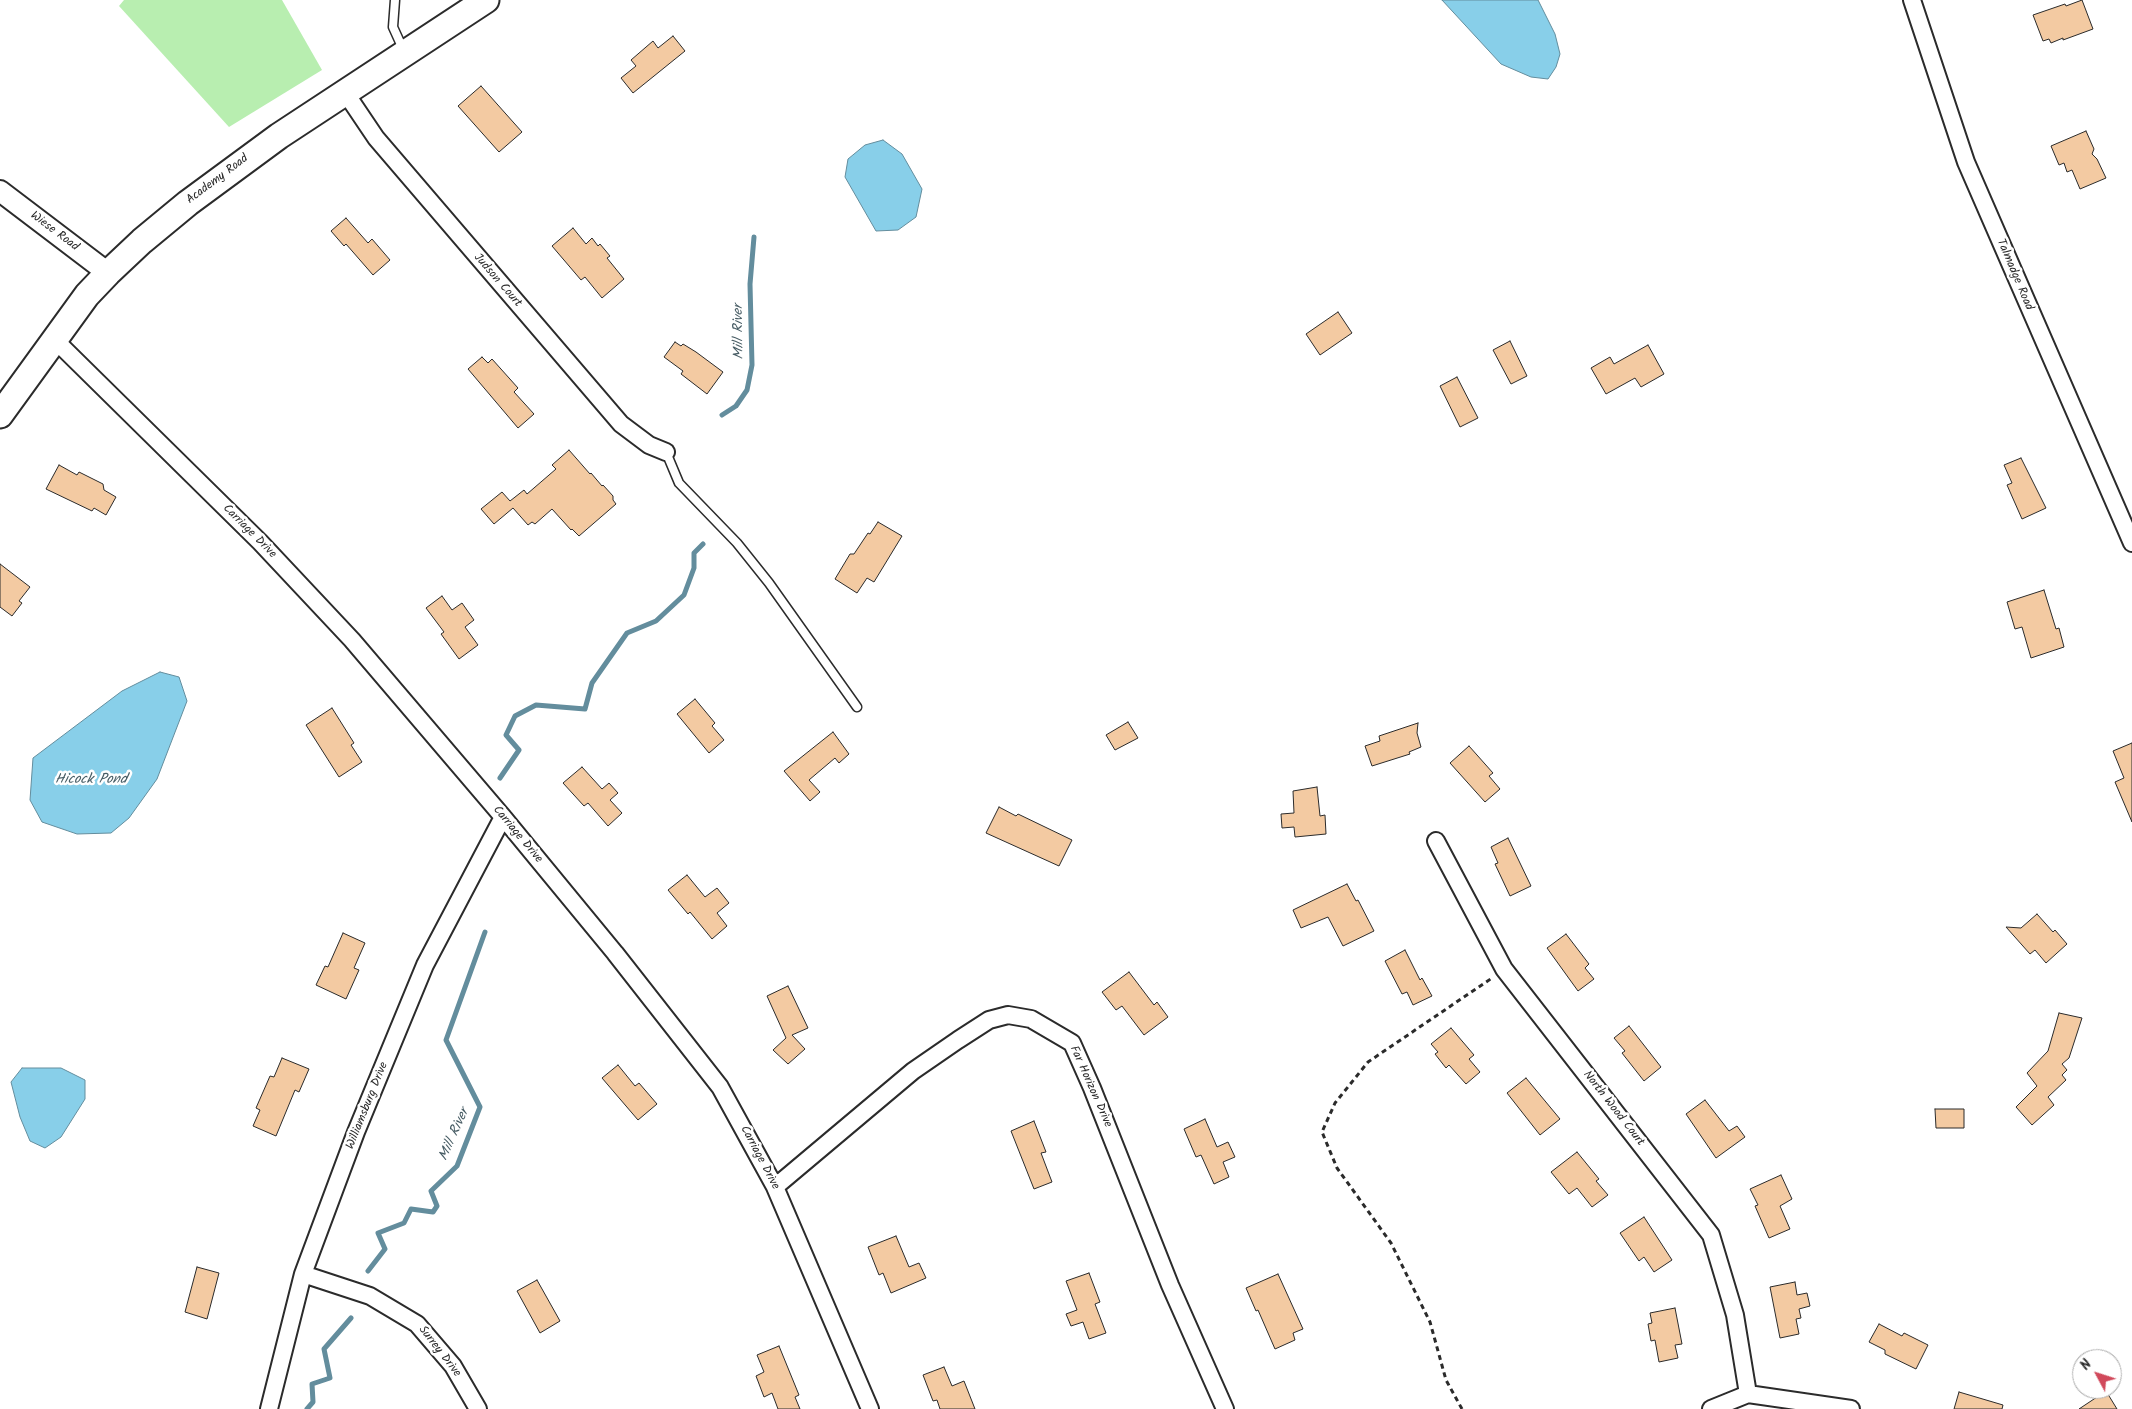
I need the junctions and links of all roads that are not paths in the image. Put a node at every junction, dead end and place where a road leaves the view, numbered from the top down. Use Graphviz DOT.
graph roads {
  1 [pos="395,0"];
  2 [pos="486,0"];
  3 [pos="1912,0"];
  4 [pos="404,54"];
  5 [pos="345,92"];
  6 [pos="0,191"];
  7 [pos="108,273"];
  8 [pos="54,339"];
  9 [pos="0,415"];
  10 [pos="666,452"];
  11 [pos="2132,543"];
  12 [pos="857,707"];
  13 [pos="503,817"];
  14 [pos="1436,841"];
  15 [pos="775,1187"];
  16 [pos="304,1274"];
  17 [pos="1748,1394"];
  18 [pos="269,1409"];
  19 [pos="478,1409"];
  20 [pos="870,1409"];
  21 [pos="1225,1409"];
  22 [pos="1711,1409"];
  23 [pos="1851,1409"];
  1 -- 4 [label="lane"];
  2 -- 4 [label="main road, Academy Road"];
  3 -- 11 [label="street, Talmadge Road"];
  4 -- 5 [label="main road, Academy Road"];
  5 -- 7 [label="main road, Academy Road"];
  5 -- 10 [label="street, Judson Court"];
  6 -- 7 [label="street, Wiese Road"];
  7 -- 8 [label="main road, Academy Road"];
  8 -- 9 [label="main road, Academy Road"];
  8 -- 13 [label="street, Carriage Drive"];
  10 -- 12 [label="lane"];
  13 -- 15 [label="street, Carriage Drive"];
  13 -- 16 [label="street, Williamsburg Drive"];
  14 -- 17 [label="street, North Wood Court"];
  15 -- 20 [label="street, Carriage Drive"];
  15 -- 21 [label="street, Far Horizon Drive"];
  16 -- 18 [label="street, Williamsburg Drive"];
  16 -- 19 [label="street, Surrey Drive"];
  17 -- 22 [label="street"];
  17 -- 23 [label="street"];
}
